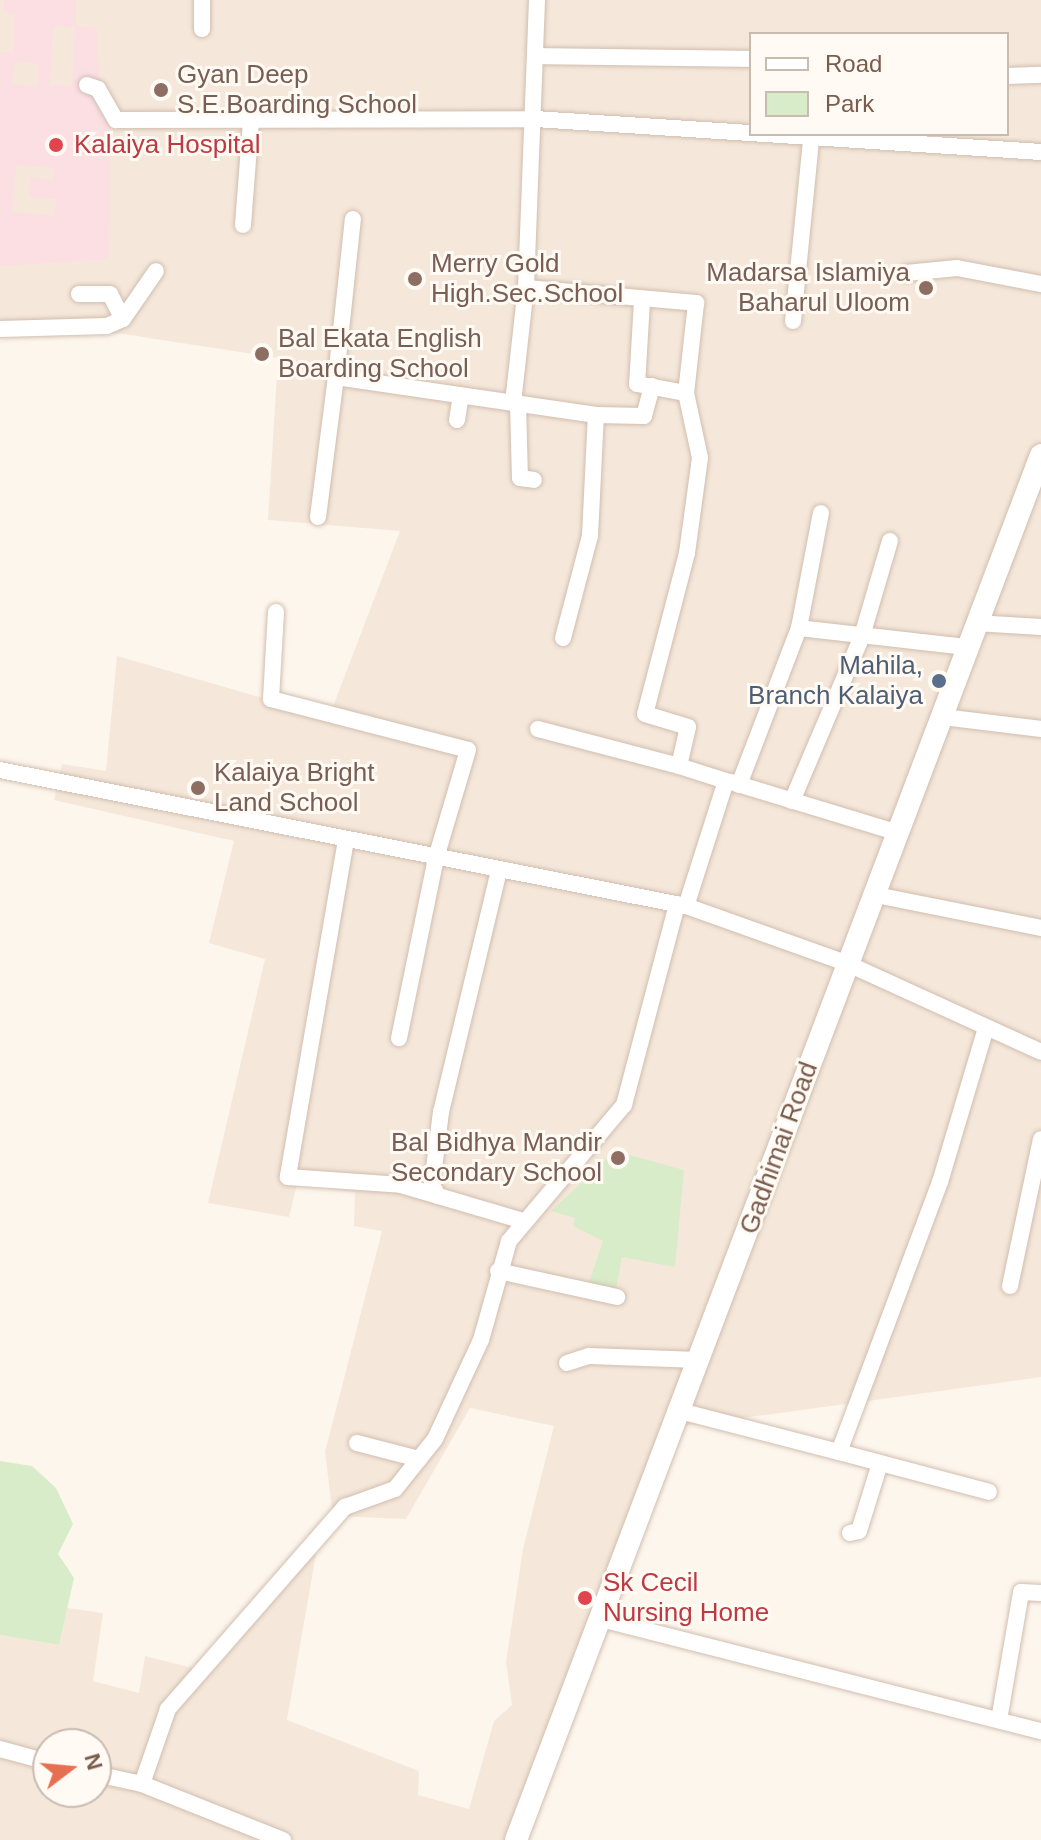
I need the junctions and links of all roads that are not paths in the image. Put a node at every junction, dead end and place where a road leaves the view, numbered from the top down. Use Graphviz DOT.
graph roads {
  1 [pos="202,0"];
  2 [pos="537,0"];
  3 [pos="202,29"];
  4 [pos="538,56"];
  5 [pos="749,59"];
  6 [pos="1041,75"];
  7 [pos="1009,76"];
  8 [pos="87,85"];
  9 [pos="535,119"];
  10 [pos="251,120"];
  11 [pos="749,135"];
  12 [pos="758,136"];
  13 [pos="811,140"];
  14 [pos="1041,152"];
  15 [pos="353,219"];
  16 [pos="243,225"];
  17 [pos="156,271"];
  18 [pos="906,273"];
  19 [pos="1041,284"];
  20 [pos="526,288"];
  21 [pos="79,294"];
  22 [pos="642,301"];
  23 [pos="123,319"];
  24 [pos="793,321"];
  25 [pos="0,329"];
  26 [pos="336,377"];
  27 [pos="652,386"];
  28 [pos="686,393"];
  29 [pos="461,395"];
  30 [pos="516,403"];
  31 [pos="596,415"];
  32 [pos="457,420"];
  33 [pos="1041,455"];
  34 [pos="534,480"];
  35 [pos="1033,497"];
  36 [pos="821,513"];
  37 [pos="318,517"];
  38 [pos="890,541"];
  39 [pos="276,612"];
  40 [pos="975,623"];
  41 [pos="1041,627"];
  42 [pos="799,628"];
  43 [pos="862,636"];
  44 [pos="563,638"];
  45 [pos="965,647"];
  46 [pos="943,717"];
  47 [pos="538,729"];
  48 [pos="1041,729"];
  49 [pos="679,766"];
  50 [pos="0,770"];
  51 [pos="732,783"];
  52 [pos="792,801"];
  53 [pos="896,832"];
  54 [pos="346,840"];
  55 [pos="436,858"];
  56 [pos="499,871"];
  57 [pos="876,895"];
  58 [pos="681,905"];
  59 [pos="1041,928"];
  60 [pos="846,963"];
  61 [pos="985,1031"];
  62 [pos="399,1038"];
  63 [pos="1041,1052"];
  64 [pos="1041,1139"];
  65 [pos="438,1196"];
  66 [pos="523,1221"];
  67 [pos="498,1271"];
  68 [pos="1010,1286"];
  69 [pos="617,1297"];
  70 [pos="699,1360"];
  71 [pos="567,1363"];
  72 [pos="680,1411"];
  73 [pos="357,1443"];
  74 [pos="839,1452"];
  75 [pos="419,1459"];
  76 [pos="880,1463"];
  77 [pos="989,1492"];
  78 [pos="850,1533"];
  79 [pos="1041,1593"];
  80 [pos="601,1619"];
  81 [pos="999,1720"];
  82 [pos="1041,1731"];
  83 [pos="0,1749"];
  84 [pos="32,1758"];
  85 [pos="112,1777"];
  86 [pos="142,1784"];
  87 [pos="283,1840"];
  88 [pos="516,1840"];
  1 -- 3 [label="street"];
  2 -- 4 [label="street"];
  4 -- 5 [label="street"];
  4 -- 9 [label="street"];
  6 -- 7 [label="street"];
  8 -- 10 [label="street"];
  9 -- 10 [label="street"];
  9 -- 11 [label="street"];
  9 -- 20 [label="street"];
  10 -- 16 [label="street"];
  12 -- 13 [label="street"];
  13 -- 14 [label="street"];
  13 -- 24 [label="street"];
  15 -- 26 [label="street"];
  17 -- 23 [label="street"];
  18 -- 19 [label="street"];
  20 -- 22 [label="street"];
  20 -- 30 [label="street"];
  21 -- 23 [label="street"];
  22 -- 27 [label="street"];
  22 -- 28 [label="street"];
  23 -- 25 [label="street"];
  26 -- 29 [label="street"];
  26 -- 37 [label="street"];
  27 -- 28 [label="street"];
  27 -- 31 [label="street"];
  28 -- 49 [label="street"];
  29 -- 30 [label="street"];
  29 -- 32 [label="street"];
  30 -- 31 [label="street"];
  30 -- 34 [label="street"];
  31 -- 44 [label="street"];
  33 -- 35 [label="street, Gadhimai Road"];
  35 -- 40 [label="street, Gadhimai Road"];
  36 -- 42 [label="street"];
  38 -- 43 [label="street"];
  39 -- 55 [label="street"];
  40 -- 41 [label="street"];
  40 -- 45 [label="street, Gadhimai Road"];
  42 -- 43 [label="street"];
  42 -- 51 [label="street"];
  43 -- 45 [label="street"];
  43 -- 52 [label="street"];
  45 -- 46 [label="street, Gadhimai Road"];
  46 -- 48 [label="street"];
  46 -- 53 [label="street, Gadhimai Road"];
  47 -- 49 [label="street"];
  49 -- 51 [label="street"];
  50 -- 54 [label="street"];
  51 -- 52 [label="street"];
  51 -- 58 [label="street"];
  52 -- 53 [label="street"];
  53 -- 57 [label="street, Gadhimai Road"];
  54 -- 55 [label="street"];
  54 -- 65 [label="street"];
  55 -- 56 [label="street"];
  55 -- 62 [label="street"];
  56 -- 58 [label="street"];
  56 -- 65 [label="street"];
  57 -- 59 [label="street"];
  57 -- 60 [label="street, Gadhimai Road"];
  58 -- 60 [label="street"];
  58 -- 66 [label="street"];
  60 -- 61 [label="street"];
  60 -- 70 [label="street, Gadhimai Road"];
  61 -- 63 [label="street"];
  61 -- 74 [label="street"];
  64 -- 68 [label="street"];
  65 -- 66 [label="street"];
  66 -- 67 [label="street"];
  67 -- 69 [label="street"];
  67 -- 75 [label="street"];
  70 -- 71 [label="street"];
  70 -- 72 [label="street, Gadhimai Road"];
  72 -- 74 [label="street"];
  72 -- 80 [label="street, Gadhimai Road"];
  73 -- 75 [label="street"];
  74 -- 76 [label="street"];
  75 -- 86 [label="street"];
  76 -- 77 [label="street"];
  76 -- 78 [label="street"];
  79 -- 81 [label="street"];
  80 -- 81 [label="street"];
  80 -- 88 [label="street, Gadhimai Road"];
  81 -- 82 [label="street"];
  83 -- 84 [label="street"];
  85 -- 86 [label="street"];
  86 -- 87 [label="street"];
}
